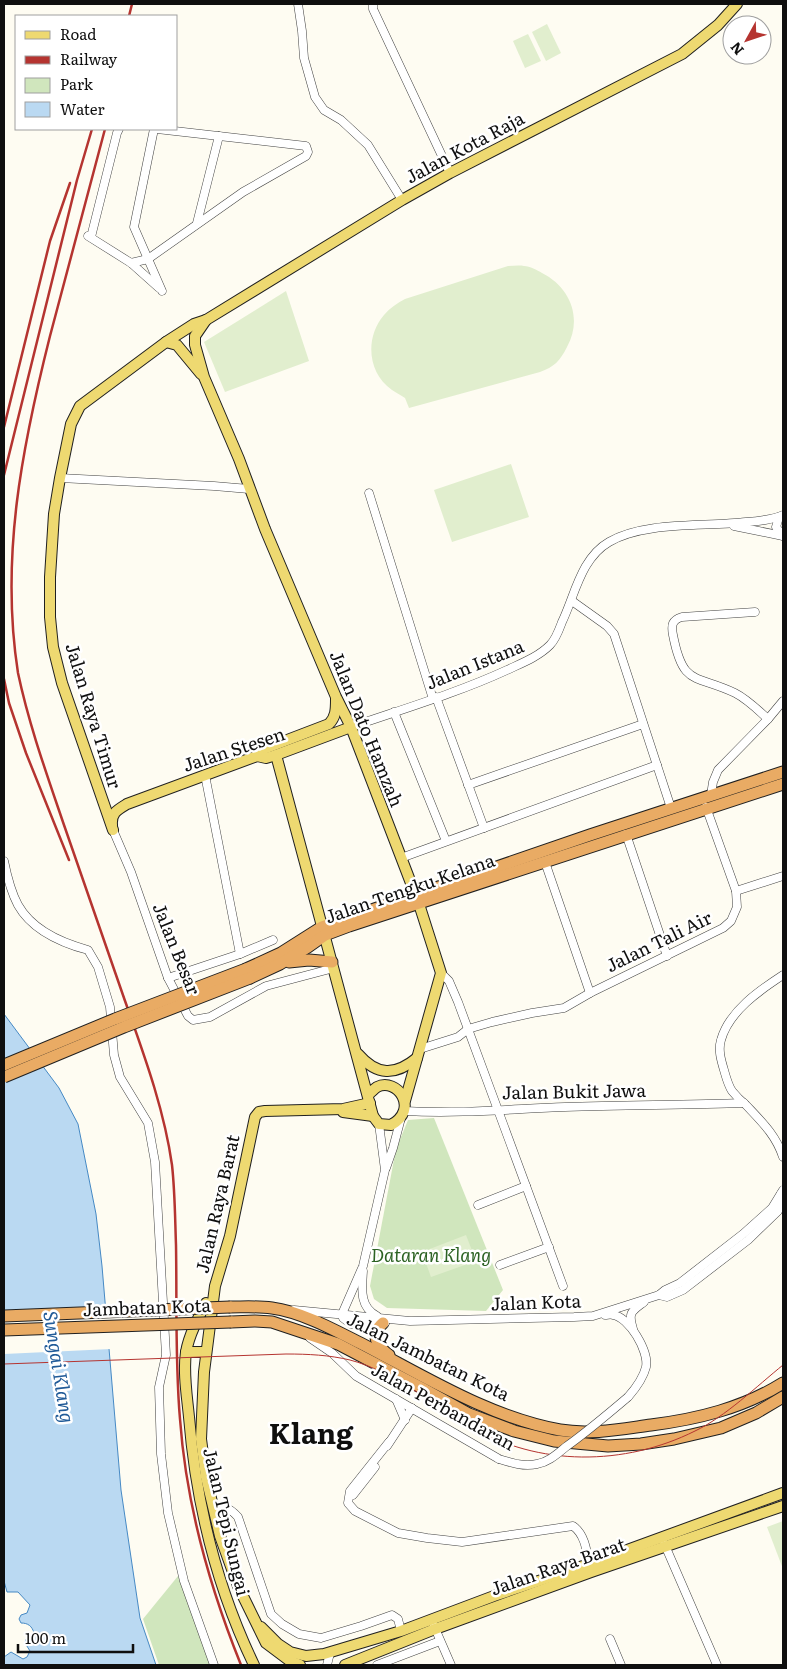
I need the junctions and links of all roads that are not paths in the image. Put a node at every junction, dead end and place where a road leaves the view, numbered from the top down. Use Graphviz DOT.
graph roads {
  1 [pos="298,4"];
  2 [pos="373,4"];
  3 [pos="737,4"];
  4 [pos="118,130"];
  5 [pos="155,130"];
  6 [pos="164,130"];
  7 [pos="219,136"];
  8 [pos="450,173"];
  9 [pos="402,200"];
  10 [pos="198,223"];
  11 [pos="148,259"];
  12 [pos="131,263"];
  13 [pos="206,320"];
  14 [pos="166,342"];
  15 [pos="204,378"];
  16 [pos="60,478"];
  17 [pos="249,489"];
  18 [pos="369,492"];
  19 [pos="781,516"];
  20 [pos="727,525"];
  21 [pos="783,536"];
  22 [pos="572,601"];
  23 [pos="755,612"];
  24 [pos="336,698"];
  25 [pos="435,698"];
  26 [pos="783,701"];
  27 [pos="394,712"];
  28 [pos="768,719"];
  29 [pos="643,724"];
  30 [pos="351,727"];
  31 [pos="276,755"];
  32 [pos="257,756"];
  33 [pos="657,766"];
  34 [pos="783,772"];
  35 [pos="205,775"];
  36 [pos="468,784"];
  37 [pos="783,784"];
  38 [pos="100,795"];
  39 [pos="710,801"];
  40 [pos="127,804"];
  41 [pos="671,808"];
  42 [pos="484,828"];
  43 [pos="113,830"];
  44 [pos="626,834"];
  45 [pos="446,841"];
  46 [pos="401,858"];
  47 [pos="4,861"];
  48 [pos="545,862"];
  49 [pos="783,876"];
  50 [pos="736,891"];
  51 [pos="417,900"];
  52 [pos="324,931"];
  53 [pos="272,940"];
  54 [pos="240,954"];
  55 [pos="667,956"];
  56 [pos="280,964"];
  57 [pos="333,965"];
  58 [pos="442,973"];
  59 [pos="248,974"];
  60 [pos="783,975"];
  61 [pos="168,978"];
  62 [pos="590,993"];
  63 [pos="468,1029"];
  64 [pos="356,1052"];
  65 [pos="419,1054"];
  66 [pos="4,1065"];
  67 [pos="4,1077"];
  68 [pos="369,1099"];
  69 [pos="744,1103"];
  70 [pos="322,1110"];
  71 [pos="404,1110"];
  72 [pos="498,1110"];
  73 [pos="255,1117"];
  74 [pos="376,1120"];
  75 [pos="783,1157"];
  76 [pos="385,1170"];
  77 [pos="526,1186"];
  78 [pos="782,1192"];
  79 [pos="478,1205"];
  80 [pos="549,1247"];
  81 [pos="500,1265"];
  82 [pos="363,1266"];
  83 [pos="215,1286"];
  84 [pos="563,1286"];
  85 [pos="650,1298"];
  86 [pos="348,1300"];
  87 [pos="230,1307"];
  88 [pos="272,1308"];
  89 [pos="328,1313"];
  90 [pos="342,1314"];
  91 [pos="4,1316"];
  92 [pos="593,1316"];
  93 [pos="384,1321"];
  94 [pos="231,1322"];
  95 [pos="295,1329"];
  96 [pos="4,1330"];
  97 [pos="635,1333"];
  98 [pos="186,1352"];
  99 [pos="206,1352"];
  100 [pos="434,1382"];
  101 [pos="783,1382"];
  102 [pos="783,1397"];
  103 [pos="396,1399"];
  104 [pos="412,1408"];
  105 [pos="405,1420"];
  106 [pos="783,1493"];
  107 [pos="783,1506"];
  108 [pos="214,1510"];
  109 [pos="662,1537"];
  110 [pos="665,1547"];
  111 [pos="590,1568"];
  112 [pos="254,1619"];
  113 [pos="433,1624"];
  114 [pos="402,1631"];
  115 [pos="610,1639"];
  116 [pos="440,1641"];
  117 [pos="349,1646"];
  118 [pos="382,1650"];
  119 [pos="330,1652"];
  120 [pos="214,1665"];
  121 [pos="254,1665"];
  122 [pos="300,1665"];
  123 [pos="327,1665"];
  124 [pos="345,1665"];
  125 [pos="378,1665"];
  126 [pos="451,1665"];
  127 [pos="622,1665"];
  128 [pos="717,1665"];
  1 -- 9 [label="street"];
  2 -- 8 [label="street"];
  3 -- 8 [label="main road, Jalan Kota Raja"];
  4 -- 12 [label="street"];
  5 -- 11 [label="street"];
  6 -- 7 [label="street"];
  7 -- 10 [label="street"];
  7 -- 10 [label="street"];
  8 -- 9 [label="main road, Jalan Kota Raja"];
  9 -- 13 [label="main road, Jalan Kota Raja"];
  10 -- 11 [label="street"];
  11 -- 12 [label="street"];
  11 -- 12 [label="street"];
  13 -- 14 [label="main road, Jalan Raya Timur"];
  13 -- 15 [label="main road"];
  14 -- 15 [label="main road"];
  14 -- 16 [label="main road, Jalan Raya Timur"];
  15 -- 17 [label="main road, Jalan Dato Hamzah"];
  16 -- 17 [label="street"];
  16 -- 38 [label="main road, Jalan Raya Timur"];
  17 -- 24 [label="main road, Jalan Dato Hamzah"];
  18 -- 25 [label="street"];
  19 -- 20 [label="street, Jalan Istana"];
  19 -- 21 [label="street"];
  20 -- 21 [label="street, Jalan Istana"];
  20 -- 22 [label="street, Jalan Istana"];
  22 -- 25 [label="street, Jalan Istana"];
  22 -- 29 [label="street"];
  23 -- 28 [label="street"];
  24 -- 30 [label="main road, Jalan Dato Hamzah"];
  24 -- 32 [label="main road"];
  25 -- 27 [label="street, Jalan Istana"];
  25 -- 36 [label="street"];
  26 -- 28 [label="street"];
  27 -- 30 [label="street, Jalan Istana"];
  27 -- 45 [label="street"];
  28 -- 39 [label="street"];
  29 -- 33 [label="street"];
  29 -- 36 [label="street"];
  30 -- 31 [label="main road, Jalan Stesen"];
  30 -- 46 [label="main road, Jalan Dato Hamzah"];
  31 -- 32 [label="main road, Jalan Stesen"];
  31 -- 52 [label="main road"];
  32 -- 35 [label="main road, Jalan Stesen"];
  33 -- 41 [label="street"];
  33 -- 42 [label="street"];
  34 -- 39 [label="highway, Jalan Tengku Kelana"];
  35 -- 40 [label="main road, Jalan Stesen"];
  35 -- 54 [label="street"];
  36 -- 42 [label="street"];
  37 -- 39 [label="highway, Jalan Tengku Kelana"];
  38 -- 40 [label="main road"];
  38 -- 43 [label="main road, Jalan Raya Timur"];
  39 -- 41 [label="highway, Jalan Tengku Kelana"];
  39 -- 44 [label="highway, Jalan Tengku Kelana"];
  39 -- 50 [label="street, Jalan Tali Air"];
  40 -- 43 [label="main road"];
  41 -- 51 [label="highway, Jalan Tengku Kelana"];
  42 -- 45 [label="street"];
  43 -- 61 [label="street, Jalan Besar"];
  44 -- 48 [label="highway, Jalan Tengku Kelana"];
  44 -- 55 [label="street"];
  45 -- 46 [label="street"];
  46 -- 51 [label="main road, Jalan Dato Hamzah"];
  47 -- 120 [label="street"];
  48 -- 51 [label="highway, Jalan Tengku Kelana"];
  48 -- 62 [label="street"];
  49 -- 50 [label="street"];
  50 -- 55 [label="street, Jalan Tali Air"];
  51 -- 52 [label="highway, Jalan Tengku Kelana"];
  51 -- 58 [label="main road, Jalan Dato Hamzah"];
  52 -- 56 [label="highway, Jalan Tengku Kelana"];
  52 -- 57 [label="main road"];
  52 -- 59 [label="highway, Jalan Tengku Kelana"];
  53 -- 54 [label="street"];
  54 -- 61 [label="street"];
  55 -- 62 [label="street, Jalan Tali Air"];
  56 -- 57 [label="highway"];
  56 -- 59 [label="highway, Jalan Tengku Kelana"];
  57 -- 61 [label="street, Jalan Besar"];
  57 -- 64 [label="main road"];
  58 -- 63 [label="street"];
  58 -- 65 [label="main road"];
  59 -- 66 [label="highway, Jalan Tengku Kelana, bridge"];
  59 -- 67 [label="highway, Jalan Tengku Kelana, bridge"];
  60 -- 69 [label="street"];
  62 -- 63 [label="street, Jalan Tali Air"];
  63 -- 65 [label="street, Jalan Tali Air"];
  63 -- 72 [label="street"];
  64 -- 65 [label="main road"];
  64 -- 68 [label="main road"];
  65 -- 71 [label="main road"];
  68 -- 70 [label="main road, Jalan Bukit Jawa"];
  68 -- 71 [label="main road, Jalan Bukit Jawa"];
  68 -- 74 [label="main road"];
  69 -- 72 [label="street, Jalan Bukit Jawa"];
  69 -- 75 [label="street"];
  70 -- 73 [label="main road, Jalan Bukit Jawa"];
  70 -- 74 [label="main road, Jalan Bukit Jawa"];
  71 -- 72 [label="street, Jalan Bukit Jawa"];
  71 -- 74 [label="main road, Jalan Bukit Jawa"];
  71 -- 76 [label="street"];
  72 -- 77 [label="street"];
  73 -- 83 [label="main road, Jalan Raya Barat"];
  74 -- 76 [label="street"];
  76 -- 82 [label="street"];
  77 -- 79 [label="street"];
  77 -- 80 [label="street"];
  78 -- 85 [label="street, Jalan Kota"];
  80 -- 81 [label="street"];
  80 -- 84 [label="street"];
  82 -- 86 [label="street"];
  82 -- 93 [label="street"];
  83 -- 98 [label="main road, Jalan Tepi Sungai"];
  83 -- 99 [label="main road, Jalan Raya Barat"];
  85 -- 92 [label="street, Jalan Kota"];
  85 -- 97 [label="street"];
  86 -- 89 [label="street"];
  86 -- 90 [label="street"];
  87 -- 88 [label="highway, Jalan Jambatan Kota"];
  87 -- 91 [label="highway, Jambatan Kota, bridge"];
  88 -- 89 [label="street, Jalan Kota"];
  88 -- 100 [label="highway, Jalan Jambatan Kota"];
  89 -- 90 [label="street, Jalan Kota"];
  90 -- 93 [label="street, Jalan Kota"];
  92 -- 93 [label="street, Jalan Kota"];
  92 -- 97 [label="street, Jalan Perbandaran"];
  93 -- 100 [label="highway"];
  94 -- 95 [label="highway, Jalan Jambatan Kota"];
  94 -- 96 [label="highway, Jambatan Kota, bridge"];
  95 -- 102 [label="highway, Jalan Jambatan Kota"];
  95 -- 103 [label="street, Jalan Perbandaran"];
  97 -- 104 [label="street, Jalan Perbandaran, bridge"];
  98 -- 99 [label="main road"];
  98 -- 121 [label="main road, Jalan Tepi Sungai"];
  99 -- 108 [label="main road, Jalan Raya Barat"];
  100 -- 101 [label="highway, Jalan Jambatan Kota"];
  103 -- 104 [label="street, Jalan Perbandaran"];
  103 -- 105 [label="street"];
  104 -- 105 [label="street"];
  105 -- 111 [label="street"];
  106 -- 109 [label="main road, Jalan Raya Barat"];
  107 -- 110 [label="main road, Jalan Raya Barat"];
  108 -- 112 [label="main road, Jalan Raya Barat"];
  108 -- 114 [label="street"];
  109 -- 110 [label="street"];
  109 -- 111 [label="main road, Jalan Raya Barat"];
  110 -- 111 [label="main road, Jalan Raya Barat"];
  110 -- 128 [label="street"];
  111 -- 113 [label="main road, Jalan Raya Barat"];
  112 -- 119 [label="main road, Jalan Raya Barat"];
  112 -- 122 [label="main road, Jalan Raya Barat"];
  113 -- 114 [label="main road, Jalan Raya Barat"];
  113 -- 116 [label="street"];
  113 -- 118 [label="main road, Jalan Raya Barat"];
  114 -- 117 [label="main road, Jalan Raya Barat"];
  115 -- 127 [label="street"];
  116 -- 125 [label="street"];
  116 -- 126 [label="street"];
  117 -- 118 [label="main road"];
  117 -- 119 [label="main road, Jalan Raya Barat"];
  118 -- 124 [label="main road, Jalan Raya Barat"];
  119 -- 123 [label="street"];
}
